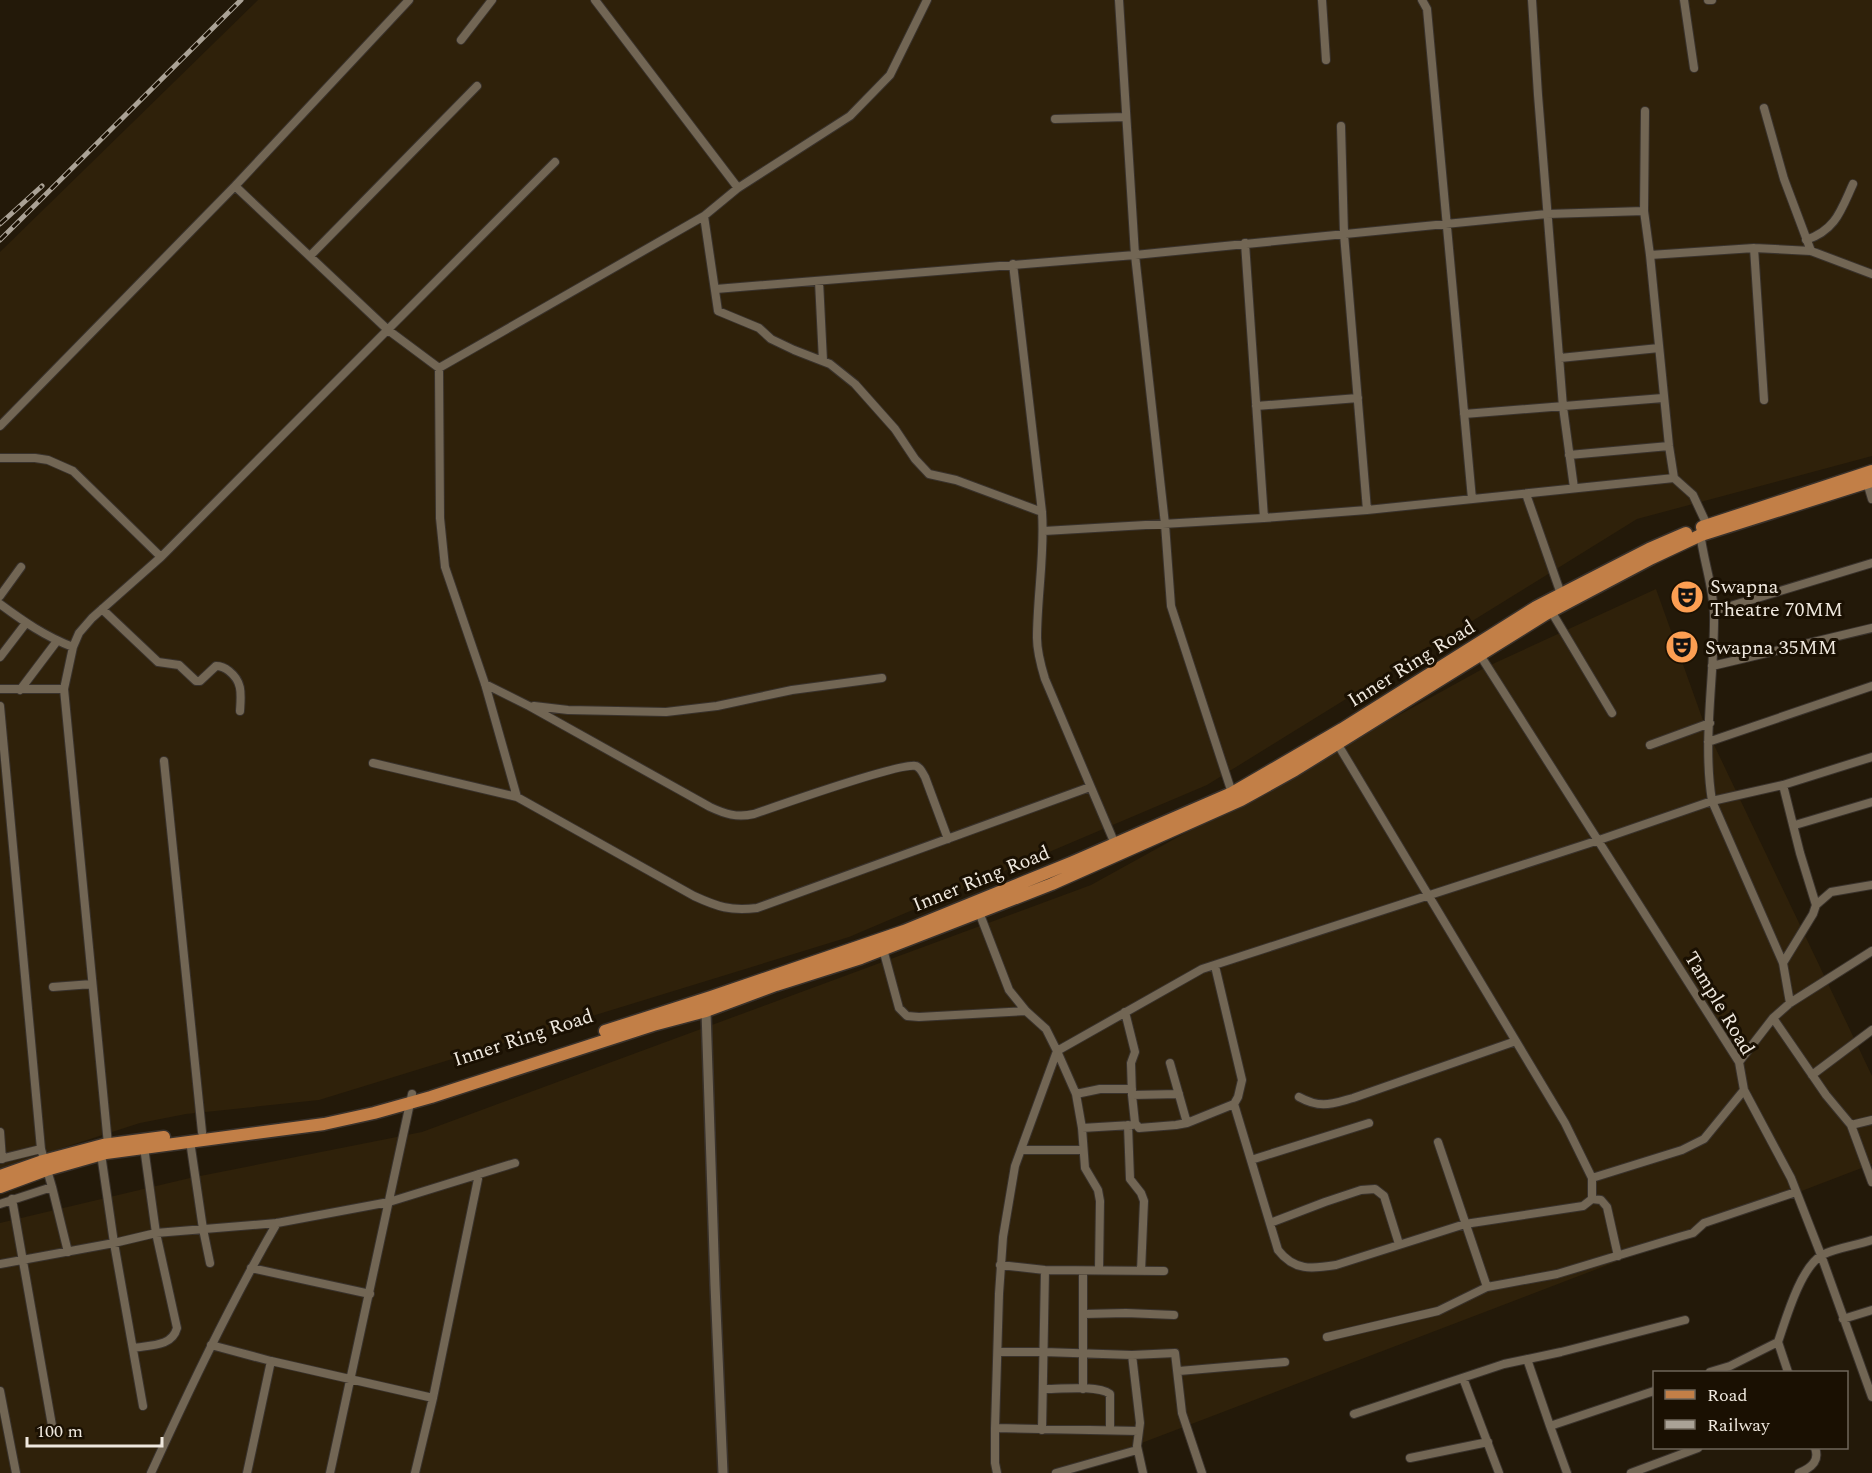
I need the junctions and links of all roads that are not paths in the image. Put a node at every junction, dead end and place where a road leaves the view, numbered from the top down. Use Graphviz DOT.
graph roads {
  1 [pos="410,0"];
  2 [pos="492,0"];
  3 [pos="595,0"];
  4 [pos="927,0"];
  5 [pos="1119,0"];
  6 [pos="1322,0"];
  7 [pos="1422,0"];
  8 [pos="1532,0"];
  9 [pos="1684,0"];
  10 [pos="462,40"];
  11 [pos="1326,60"];
  12 [pos="1694,68"];
  13 [pos="477,86"];
  14 [pos="1764,108"];
  15 [pos="1645,111"];
  16 [pos="1126,117"];
  17 [pos="1055,119"];
  18 [pos="1341,126"];
  19 [pos="555,162"];
  20 [pos="1853,184"];
  21 [pos="235,186"];
  22 [pos="738,188"];
  23 [pos="1644,211"];
  24 [pos="1547,214"];
  25 [pos="704,216"];
  26 [pos="1448,225"];
  27 [pos="1344,234"];
  28 [pos="1806,240"];
  29 [pos="1245,243"];
  30 [pos="1754,248"];
  31 [pos="1811,251"];
  32 [pos="1135,255"];
  33 [pos="1650,255"];
  34 [pos="310,256"];
  35 [pos="1013,264"];
  36 [pos="1872,274"];
  37 [pos="819,281"];
  38 [pos="716,289"];
  39 [pos="388,330"];
  40 [pos="1659,348"];
  41 [pos="1560,358"];
  42 [pos="823,361"];
  43 [pos="439,368"];
  44 [pos="1358,398"];
  45 [pos="1663,398"];
  46 [pos="1764,400"];
  47 [pos="1257,406"];
  48 [pos="1563,407"];
  49 [pos="1464,414"];
  50 [pos="0,426"];
  51 [pos="1668,446"];
  52 [pos="1569,455"];
  53 [pos="0,458"];
  54 [pos="1674,478"];
  55 [pos="1870,478"];
  56 [pos="1574,488"];
  57 [pos="1526,494"];
  58 [pos="1472,499"];
  59 [pos="1872,499"];
  60 [pos="1367,510"];
  61 [pos="1042,512"];
  62 [pos="1264,518"];
  63 [pos="1165,524"];
  64 [pos="1702,529"];
  65 [pos="1044,531"];
  66 [pos="160,557"];
  67 [pos="1872,563"];
  68 [pos="21,567"];
  69 [pos="1560,594"];
  70 [pos="0,596"];
  71 [pos="0,604"];
  72 [pos="102,609"];
  73 [pos="1551,611"];
  74 [pos="1714,611"];
  75 [pos="26,623"];
  76 [pos="1872,628"];
  77 [pos="57,641"];
  78 [pos="73,647"];
  79 [pos="1480,655"];
  80 [pos="0,657"];
  81 [pos="1712,666"];
  82 [pos="882,678"];
  83 [pos="485,684"];
  84 [pos="1872,686"];
  85 [pos="0,689"];
  86 [pos="64,689"];
  87 [pos="20,690"];
  88 [pos="0,706"];
  89 [pos="529,706"];
  90 [pos="240,711"];
  91 [pos="1612,713"];
  92 [pos="1710,723"];
  93 [pos="1708,742"];
  94 [pos="1337,743"];
  95 [pos="1650,745"];
  96 [pos="1872,757"];
  97 [pos="164,761"];
  98 [pos="373,763"];
  99 [pos="1783,785"];
  100 [pos="1090,787"];
  101 [pos="1237,796"];
  102 [pos="517,797"];
  103 [pos="1712,801"];
  104 [pos="1872,802"];
  105 [pos="1794,825"];
  106 [pos="948,839"];
  107 [pos="1599,840"];
  108 [pos="1115,844"];
  109 [pos="1872,885"];
  110 [pos="1429,895"];
  111 [pos="1816,905"];
  112 [pos="979,912"];
  113 [pos="883,949"];
  114 [pos="1872,951"];
  115 [pos="1783,963"];
  116 [pos="1215,966"];
  117 [pos="92,984"];
  118 [pos="53,987"];
  119 [pos="711,997"];
  120 [pos="1790,1003"];
  121 [pos="706,1011"];
  122 [pos="1026,1011"];
  123 [pos="1125,1012"];
  124 [pos="1773,1018"];
  125 [pos="1872,1030"];
  126 [pos="1516,1041"];
  127 [pos="1058,1051"];
  128 [pos="1738,1062"];
  129 [pos="1170,1063"];
  130 [pos="1812,1075"];
  131 [pos="1744,1090"];
  132 [pos="1132,1092"];
  133 [pos="1076,1094"];
  134 [pos="1179,1094"];
  135 [pos="1299,1097"];
  136 [pos="411,1098"];
  137 [pos="1234,1104"];
  138 [pos="1872,1120"];
  139 [pos="1187,1122"];
  140 [pos="1369,1123"];
  141 [pos="1132,1125"];
  142 [pos="1851,1125"];
  143 [pos="1082,1128"];
  144 [pos="0,1132"];
  145 [pos="202,1132"];
  146 [pos="190,1141"];
  147 [pos="1438,1142"];
  148 [pos="144,1148"];
  149 [pos="104,1149"];
  150 [pos="1022,1150"];
  151 [pos="1083,1150"];
  152 [pos="1,1159"];
  153 [pos="43,1160"];
  154 [pos="1251,1160"];
  155 [pos="515,1163"];
  156 [pos="479,1174"];
  157 [pos="0,1176"];
  158 [pos="1592,1178"];
  159 [pos="1872,1182"];
  160 [pos="0,1187"];
  161 [pos="52,1187"];
  162 [pos="1796,1192"];
  163 [pos="12,1199"];
  164 [pos="1592,1199"];
  165 [pos="389,1202"];
  166 [pos="0,1203"];
  167 [pos="277,1223"];
  168 [pos="1270,1223"];
  169 [pos="1466,1224"];
  170 [pos="203,1229"];
  171 [pos="156,1233"];
  172 [pos="1872,1240"];
  173 [pos="114,1243"];
  174 [pos="1399,1244"];
  175 [pos="68,1252"];
  176 [pos="1618,1256"];
  177 [pos="1821,1256"];
  178 [pos="22,1260"];
  179 [pos="210,1263"];
  180 [pos="0,1264"];
  181 [pos="1000,1265"];
  182 [pos="251,1268"];
  183 [pos="1045,1270"];
  184 [pos="1099,1270"];
  185 [pos="1083,1271"];
  186 [pos="1141,1271"];
  187 [pos="1164,1271"];
  188 [pos="1487,1287"];
  189 [pos="370,1294"];
  190 [pos="1872,1310"];
  191 [pos="1084,1314"];
  192 [pos="1174,1315"];
  193 [pos="1844,1319"];
  194 [pos="1685,1320"];
  195 [pos="1327,1337"];
  196 [pos="1778,1342"];
  197 [pos="211,1345"];
  198 [pos="133,1348"];
  199 [pos="998,1352"];
  200 [pos="1044,1352"];
  201 [pos="1083,1353"];
  202 [pos="1132,1355"];
  203 [pos="1527,1359"];
  204 [pos="271,1361"];
  205 [pos="1284,1362"];
  206 [pos="1179,1371"];
  207 [pos="1713,1371"];
  208 [pos="1788,1371"];
  209 [pos="1463,1377"];
  210 [pos="349,1379"];
  211 [pos="1043,1389"];
  212 [pos="1083,1389"];
  213 [pos="0,1391"];
  214 [pos="1653,1391"];
  215 [pos="1871,1393"];
  216 [pos="433,1398"];
  217 [pos="142,1406"];
  218 [pos="1354,1414"];
  219 [pos="1550,1426"];
  220 [pos="995,1428"];
  221 [pos="1042,1430"];
  222 [pos="1110,1430"];
  223 [pos="54,1431"];
  224 [pos="1139,1431"];
  225 [pos="1488,1442"];
  226 [pos="1695,1449"];
  227 [pos="1815,1449"];
  228 [pos="1137,1450"];
  229 [pos="1410,1458"];
  230 [pos="1636,1472"];
  231 [pos="16,1473"];
  232 [pos="151,1473"];
  233 [pos="248,1473"];
  234 [pos="330,1473"];
  235 [pos="415,1473"];
  236 [pos="723,1473"];
  237 [pos="997,1473"];
  238 [pos="1056,1473"];
  239 [pos="1143,1473"];
  240 [pos="1203,1473"];
  241 [pos="1499,1473"];
  242 [pos="1567,1473"];
  243 [pos="1799,1473"];
  1 -- 21 [label="street"];
  2 -- 10 [label="street"];
  3 -- 22 [label="street"];
  4 -- 22 [label="street"];
  5 -- 16 [label="street"];
  6 -- 11 [label="street"];
  7 -- 26 [label="street"];
  8 -- 24 [label="street"];
  9 -- 12 [label="street"];
  13 -- 34 [label="street"];
  14 -- 28 [label="street"];
  15 -- 23 [label="street"];
  16 -- 17 [label="street"];
  16 -- 32 [label="street"];
  18 -- 27 [label="street"];
  19 -- 39 [label="street"];
  20 -- 28 [label="street"];
  21 -- 34 [label="street"];
  21 -- 50 [label="street"];
  22 -- 25 [label="street"];
  23 -- 24 [label="street"];
  23 -- 33 [label="street"];
  24 -- 26 [label="street"];
  24 -- 41 [label="street"];
  25 -- 38 [label="street"];
  25 -- 43 [label="street"];
  26 -- 27 [label="street"];
  26 -- 49 [label="street"];
  27 -- 29 [label="street"];
  27 -- 44 [label="street"];
  28 -- 31 [label="street"];
  29 -- 32 [label="street"];
  29 -- 47 [label="street"];
  30 -- 31 [label="street"];
  30 -- 33 [label="street"];
  30 -- 46 [label="street"];
  31 -- 36 [label="street"];
  32 -- 35 [label="street"];
  32 -- 63 [label="street"];
  33 -- 40 [label="street"];
  34 -- 39 [label="street"];
  35 -- 37 [label="street"];
  35 -- 61 [label="street"];
  37 -- 38 [label="street"];
  37 -- 42 [label="street"];
  38 -- 42 [label="street"];
  39 -- 43 [label="street"];
  39 -- 66 [label="street"];
  40 -- 41 [label="street"];
  40 -- 45 [label="street"];
  41 -- 48 [label="street"];
  42 -- 61 [label="street"];
  43 -- 83 [label="street"];
  44 -- 47 [label="street"];
  44 -- 60 [label="street"];
  45 -- 48 [label="street"];
  45 -- 51 [label="street"];
  47 -- 62 [label="street"];
  48 -- 49 [label="street"];
  48 -- 52 [label="street"];
  49 -- 58 [label="street"];
  51 -- 52 [label="street"];
  51 -- 54 [label="street"];
  52 -- 56 [label="street"];
  53 -- 66 [label="street"];
  54 -- 56 [label="street"];
  54 -- 64 [label="street"];
  55 -- 59 [label="street"];
  55 -- 64 [label="main road, Inner Ring Road"];
  56 -- 57 [label="street"];
  57 -- 58 [label="street"];
  57 -- 69 [label="street"];
  58 -- 60 [label="street"];
  60 -- 62 [label="street"];
  61 -- 65 [label="street"];
  62 -- 63 [label="street"];
  63 -- 65 [label="street"];
  63 -- 101 [label="street"];
  64 -- 69 [label="main road, Inner Ring Road"];
  64 -- 73 [label="main road, Inner Ring Road"];
  64 -- 74 [label="street"];
  65 -- 100 [label="street"];
  66 -- 72 [label="street"];
  67 -- 74 [label="street"];
  68 -- 70 [label="street"];
  69 -- 101 [label="main road, Inner Ring Road"];
  71 -- 75 [label="street"];
  72 -- 78 [label="street"];
  72 -- 90 [label="street"];
  73 -- 79 [label="main road, Inner Ring Road"];
  73 -- 91 [label="street"];
  74 -- 81 [label="street"];
  75 -- 77 [label="street"];
  75 -- 80 [label="street"];
  76 -- 81 [label="street"];
  77 -- 78 [label="street"];
  77 -- 87 [label="street"];
  78 -- 86 [label="street"];
  79 -- 94 [label="main road, Inner Ring Road"];
  79 -- 107 [label="street, Tample Road"];
  81 -- 92 [label="street"];
  82 -- 89 [label="street"];
  83 -- 89 [label="street"];
  83 -- 102 [label="street"];
  84 -- 93 [label="street"];
  85 -- 87 [label="street"];
  86 -- 87 [label="street"];
  86 -- 117 [label="street"];
  88 -- 153 [label="street"];
  89 -- 106 [label="street"];
  92 -- 93 [label="street"];
  92 -- 95 [label="street"];
  93 -- 103 [label="street"];
  94 -- 101 [label="main road, Inner Ring Road"];
  94 -- 110 [label="street"];
  96 -- 99 [label="street"];
  97 -- 145 [label="street"];
  98 -- 102 [label="street"];
  99 -- 103 [label="street"];
  99 -- 105 [label="street"];
  100 -- 106 [label="street"];
  100 -- 108 [label="street"];
  101 -- 108 [label="main road, Inner Ring Road"];
  101 -- 112 [label="main road, Inner Ring Road"];
  102 -- 106 [label="street"];
  103 -- 107 [label="street"];
  103 -- 115 [label="street"];
  104 -- 105 [label="street"];
  105 -- 111 [label="street"];
  107 -- 110 [label="street"];
  107 -- 128 [label="street, Tample Road"];
  108 -- 119 [label="main road, Inner Ring Road"];
  109 -- 111 [label="street"];
  110 -- 116 [label="street"];
  110 -- 126 [label="street"];
  111 -- 115 [label="street"];
  112 -- 113 [label="main road, Inner Ring Road"];
  112 -- 122 [label="street"];
  113 -- 121 [label="main road, Inner Ring Road"];
  113 -- 122 [label="street"];
  114 -- 120 [label="street"];
  115 -- 120 [label="street"];
  116 -- 123 [label="street"];
  116 -- 137 [label="street"];
  117 -- 118 [label="street"];
  117 -- 149 [label="street"];
  119 -- 121 [label="street"];
  119 -- 136 [label="main road, Inner Ring Road"];
  120 -- 124 [label="street"];
  121 -- 136 [label="main road, Inner Ring Road"];
  121 -- 236 [label="street"];
  122 -- 127 [label="street"];
  123 -- 127 [label="street"];
  123 -- 132 [label="street"];
  124 -- 128 [label="street"];
  124 -- 130 [label="street"];
  125 -- 130 [label="street"];
  126 -- 135 [label="street"];
  126 -- 158 [label="street"];
  127 -- 133 [label="street"];
  127 -- 150 [label="street"];
  128 -- 131 [label="street, Tample Road"];
  129 -- 134 [label="street"];
  130 -- 142 [label="street"];
  131 -- 158 [label="street"];
  131 -- 162 [label="street, Tample Road"];
  132 -- 133 [label="street"];
  132 -- 134 [label="street"];
  132 -- 141 [label="street"];
  133 -- 143 [label="street"];
  134 -- 139 [label="street"];
  136 -- 145 [label="main road, Inner Ring Road"];
  136 -- 146 [label="main road, Inner Ring Road"];
  136 -- 165 [label="street"];
  137 -- 139 [label="street"];
  137 -- 154 [label="street"];
  138 -- 142 [label="street"];
  139 -- 141 [label="street"];
  140 -- 154 [label="street"];
  141 -- 143 [label="street"];
  141 -- 186 [label="street"];
  142 -- 159 [label="street"];
  143 -- 151 [label="street"];
  144 -- 152 [label="street"];
  145 -- 149 [label="main road, Inner Ring Road"];
  146 -- 148 [label="main road, Inner Ring Road"];
  146 -- 170 [label="street"];
  147 -- 169 [label="street"];
  148 -- 149 [label="main road, Inner Ring Road"];
  148 -- 171 [label="street"];
  149 -- 153 [label="main road, Inner Ring Road"];
  149 -- 173 [label="street"];
  150 -- 151 [label="street"];
  150 -- 181 [label="street"];
  151 -- 184 [label="street"];
  152 -- 153 [label="street"];
  153 -- 157 [label="main road"];
  153 -- 160 [label="main road"];
  153 -- 161 [label="street"];
  154 -- 168 [label="street"];
  155 -- 156 [label="street"];
  156 -- 165 [label="street"];
  156 -- 216 [label="street"];
  158 -- 164 [label="street"];
  161 -- 163 [label="street"];
  161 -- 175 [label="street"];
  162 -- 176 [label="street"];
  162 -- 177 [label="street, Tample Road"];
  163 -- 166 [label="street"];
  163 -- 178 [label="street"];
  164 -- 169 [label="street"];
  164 -- 176 [label="street"];
  165 -- 167 [label="street"];
  165 -- 189 [label="street"];
  167 -- 170 [label="street"];
  167 -- 182 [label="street"];
  168 -- 174 [label="street"];
  168 -- 174 [label="street"];
  169 -- 174 [label="street"];
  169 -- 188 [label="street"];
  170 -- 171 [label="street"];
  170 -- 179 [label="street"];
  171 -- 173 [label="street"];
  171 -- 198 [label="street"];
  172 -- 177 [label="street"];
  173 -- 175 [label="street"];
  173 -- 198 [label="street"];
  175 -- 178 [label="street"];
  176 -- 188 [label="street"];
  177 -- 193 [label="street, Tample Road"];
  177 -- 196 [label="street"];
  178 -- 180 [label="street"];
  178 -- 223 [label="street"];
  181 -- 183 [label="street"];
  181 -- 199 [label="street"];
  182 -- 189 [label="street"];
  182 -- 197 [label="street"];
  183 -- 185 [label="street"];
  183 -- 200 [label="street"];
  184 -- 185 [label="street"];
  184 -- 186 [label="street"];
  185 -- 191 [label="street"];
  186 -- 187 [label="street"];
  188 -- 195 [label="street"];
  189 -- 210 [label="street"];
  190 -- 193 [label="street"];
  191 -- 192 [label="street"];
  191 -- 201 [label="street"];
  193 -- 215 [label="street, Tample Road"];
  194 -- 203 [label="street"];
  196 -- 207 [label="street"];
  196 -- 208 [label="street"];
  197 -- 204 [label="street"];
  197 -- 232 [label="street"];
  198 -- 217 [label="street"];
  199 -- 200 [label="street"];
  199 -- 220 [label="street"];
  200 -- 201 [label="street"];
  200 -- 211 [label="street"];
  201 -- 202 [label="street"];
  201 -- 212 [label="street"];
  202 -- 206 [label="street"];
  202 -- 224 [label="street"];
  203 -- 209 [label="street"];
  203 -- 219 [label="street"];
  204 -- 210 [label="street"];
  204 -- 233 [label="street"];
  205 -- 206 [label="street"];
  206 -- 240 [label="street"];
  209 -- 218 [label="street"];
  209 -- 225 [label="street"];
  210 -- 216 [label="street"];
  210 -- 234 [label="street"];
  211 -- 212 [label="street"];
  211 -- 221 [label="street"];
  212 -- 222 [label="street"];
  213 -- 231 [label="street"];
  214 -- 219 [label="street"];
  216 -- 235 [label="street"];
  219 -- 242 [label="street"];
  220 -- 221 [label="street"];
  220 -- 237 [label="street"];
  221 -- 222 [label="street"];
  222 -- 224 [label="street"];
  224 -- 228 [label="street"];
  225 -- 229 [label="street"];
  225 -- 241 [label="street"];
  226 -- 230 [label="street"];
  227 -- 243 [label="street"];
  228 -- 238 [label="street"];
  228 -- 239 [label="street"];
}
